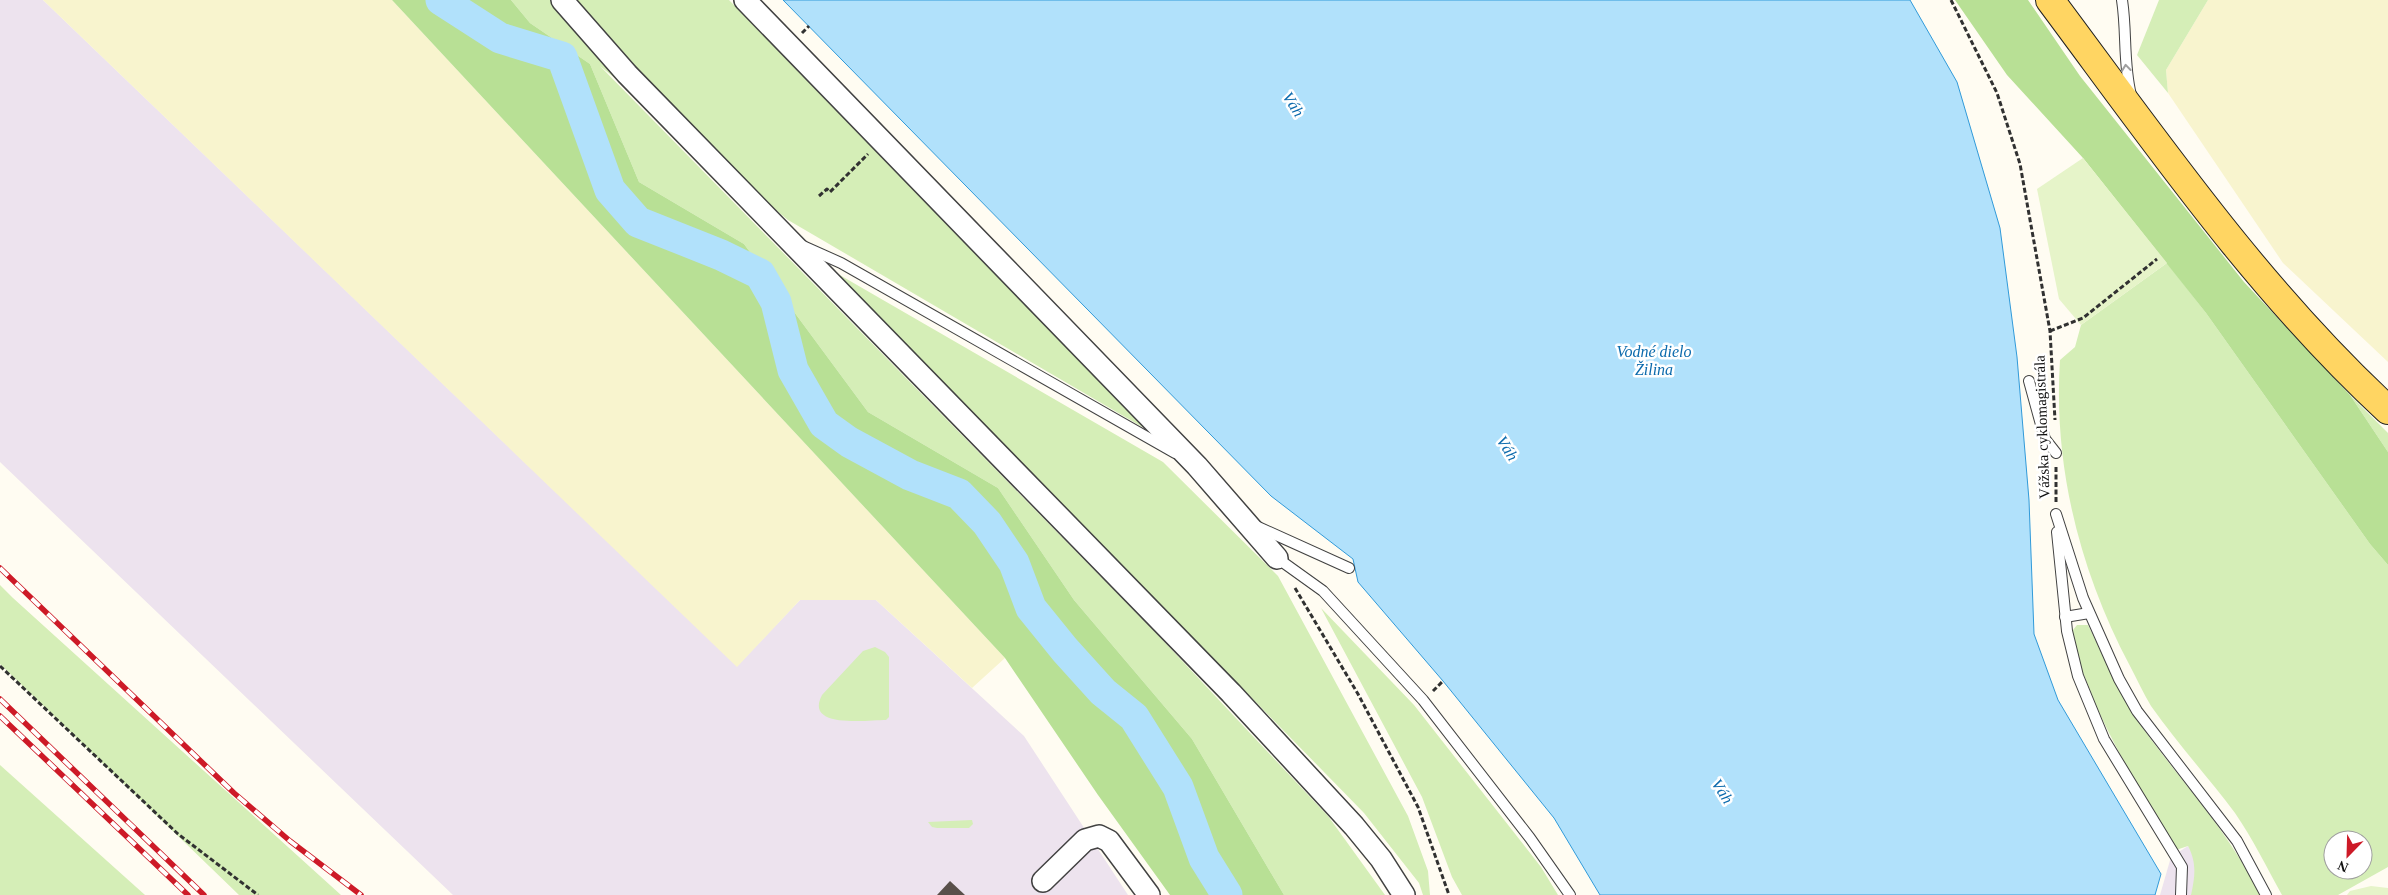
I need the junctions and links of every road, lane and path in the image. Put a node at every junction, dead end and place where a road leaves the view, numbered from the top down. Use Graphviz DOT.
graph roads {
  1 [pos="562,0"];
  2 [pos="744,0"];
  3 [pos="1951,0"];
  4 [pos="2050,0"];
  5 [pos="2122,0"];
  6 [pos="2136,116"];
  7 [pos="881,141"];
  8 [pos="819,196"];
  9 [pos="790,241"];
  10 [pos="2157,259"];
  11 [pos="2050,331"];
  12 [pos="2029,381"];
  13 [pos="2388,410"];
  14 [pos="2056,453"];
  15 [pos="1197,466"];
  16 [pos="2056,514"];
  17 [pos="1248,523"];
  18 [pos="1277,558"];
  19 [pos="1349,568"];
  20 [pos="2089,613"];
  21 [pos="2065,617"];
  22 [pos="0,666"];
  23 [pos="1043,881"];
  24 [pos="258,895"];
  25 [pos="1149,895"];
  26 [pos="1404,895"];
  27 [pos="1449,895"];
  28 [pos="1570,895"];
  29 [pos="2181,895"];
  30 [pos="2266,895"];
  1 -- 9 [label="street"];
  2 -- 7 [label="street"];
  3 -- 11 [label="path, Vážska cyklomagistrála"];
  4 -- 6 [label="main road"];
  6 -- 5 [label="lane, one-way"];
  6 -- 13 [label="main road"];
  7 -- 8 [label="path"];
  7 -- 15 [label="street"];
  9 -- 15 [label="lane"];
  9 -- 26 [label="street"];
  10 -- 11 [label="path"];
  11 -- 14 [label="path, Vážska cyklomagistrála"];
  12 -- 14 [label="lane"];
  14 -- 16 [label="path, Vážska cyklomagistrála"];
  15 -- 17 [label="street"];
  16 -- 20 [label="lane"];
  16 -- 21 [label="lane"];
  17 -- 18 [label="street"];
  17 -- 19 [label="lane"];
  18 -- 27 [label="path"];
  18 -- 28 [label="lane"];
  20 -- 21 [label="lane"];
  20 -- 30 [label="lane"];
  21 -- 29 [label="lane"];
  22 -- 24 [label="path"];
  23 -- 25 [label="street"];
}
